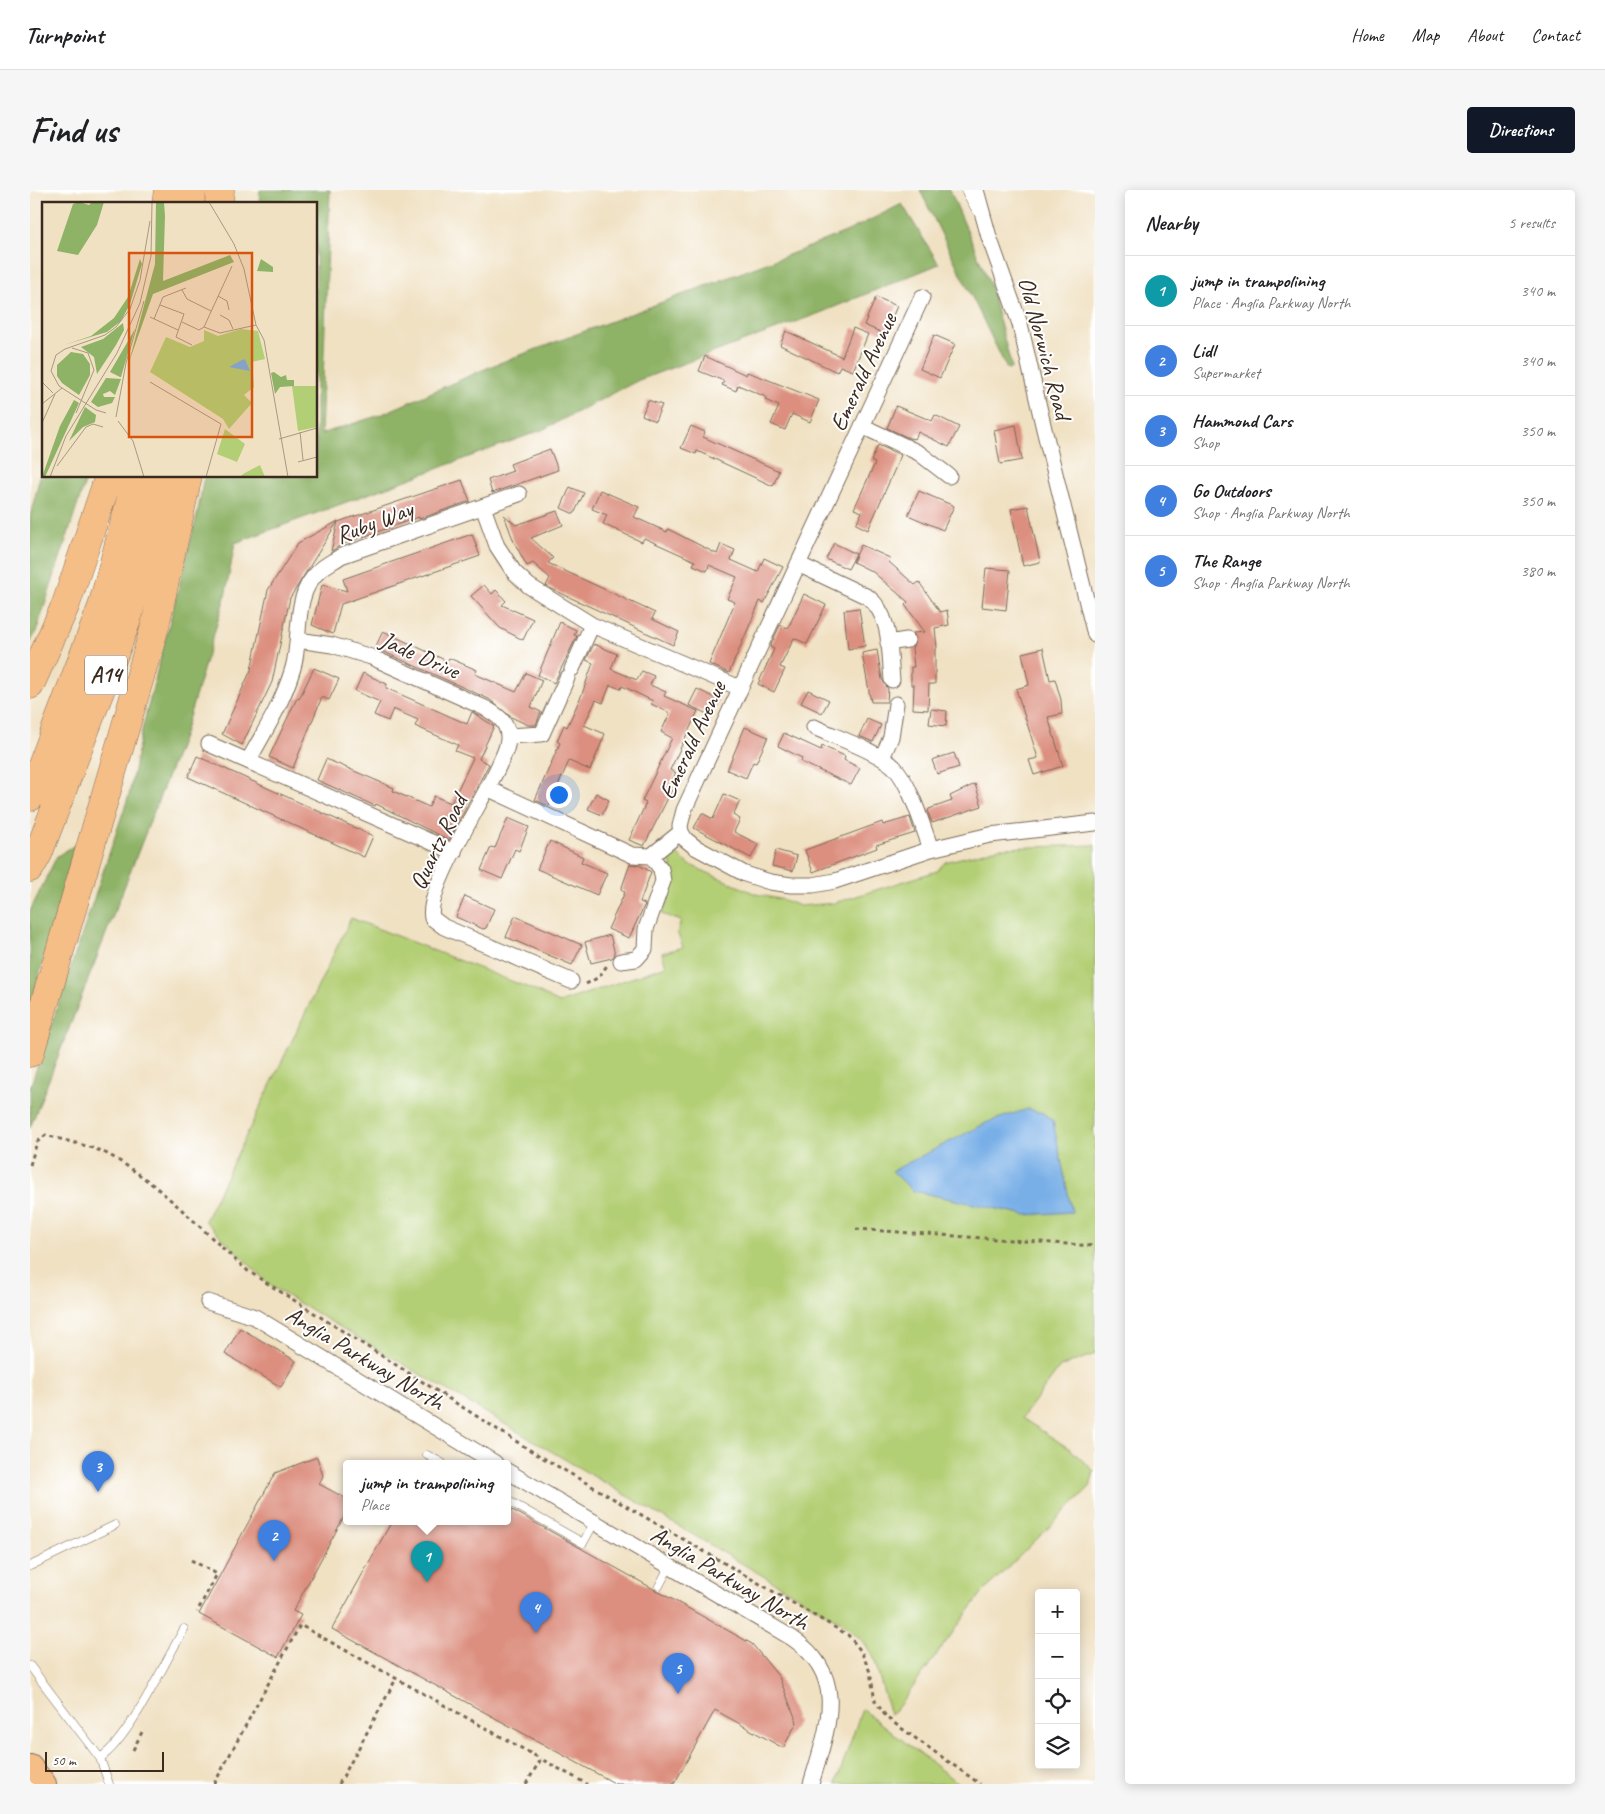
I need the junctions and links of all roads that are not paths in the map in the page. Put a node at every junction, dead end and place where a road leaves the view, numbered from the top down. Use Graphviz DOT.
graph roads {
  1 [pos="965,190"];
  2 [pos="976,190"];
  3 [pos="989,237"];
  4 [pos="922,297"];
  5 [pos="862,426"];
  6 [pos="949,476"];
  7 [pos="108,478"];
  8 [pos="135,478"];
  9 [pos="163,478"];
  10 [pos="188,478"];
  11 [pos="519,494"];
  12 [pos="483,507"];
  13 [pos="798,564"];
  14 [pos="592,625"];
  15 [pos="1095,635"];
  16 [pos="298,640"];
  17 [pos="907,640"];
  18 [pos="888,643"];
  19 [pos="892,680"];
  20 [pos="30,685"];
  21 [pos="740,688"];
  22 [pos="896,704"];
  23 [pos="814,727"];
  24 [pos="508,736"];
  25 [pos="209,744"];
  26 [pos="882,758"];
  27 [pos="248,761"];
  28 [pos="489,789"];
  29 [pos="30,797"];
  30 [pos="1095,823"];
  31 [pos="681,832"];
  32 [pos="931,849"];
  33 [pos="454,852"];
  34 [pos="652,856"];
  35 [pos="30,868"];
  36 [pos="621,961"];
  37 [pos="571,981"];
  38 [pos="30,1053"];
  39 [pos="208,1302"];
  40 [pos="427,1455"];
  41 [pos="436,1460"];
  42 [pos="490,1460"];
  43 [pos="511,1473"];
  44 [pos="511,1502"];
  45 [pos="594,1523"];
  46 [pos="115,1525"];
  47 [pos="30,1566"];
  48 [pos="669,1567"];
  49 [pos="660,1586"];
  50 [pos="184,1628"];
  51 [pos="30,1666"];
  52 [pos="100,1758"];
  53 [pos="30,1766"];
  54 [pos="44,1784"];
  55 [pos="109,1784"];
  56 [pos="811,1784"];
  1 -- 3 [label="lane"];
  2 -- 3 [label="street, Old Norwich Road"];
  3 -- 15 [label="street, Old Norwich Road"];
  4 -- 5 [label="street, Emerald Avenue"];
  5 -- 6 [label="street"];
  5 -- 13 [label="street, Emerald Avenue"];
  7 -- 20 [label="highway"];
  8 -- 29 [label="highway, A14"];
  9 -- 35 [label="highway, A14"];
  10 -- 38 [label="highway"];
  11 -- 12 [label="street, Ruby Way"];
  12 -- 14 [label="street"];
  12 -- 16 [label="street, Ruby Way"];
  13 -- 18 [label="street"];
  13 -- 21 [label="street, Emerald Avenue"];
  14 -- 21 [label="street"];
  14 -- 24 [label="street"];
  16 -- 24 [label="street, Jade Drive"];
  16 -- 27 [label="street, Ruby Way"];
  17 -- 18 [label="street"];
  18 -- 19 [label="street"];
  21 -- 31 [label="street, Emerald Avenue"];
  22 -- 26 [label="street"];
  23 -- 26 [label="street"];
  24 -- 28 [label="street"];
  25 -- 27 [label="street"];
  26 -- 32 [label="street"];
  27 -- 33 [label="street"];
  28 -- 33 [label="street, Quartz Road"];
  28 -- 34 [label="street, Quartz Road"];
  30 -- 32 [label="street, Emerald Avenue"];
  31 -- 32 [label="street, Emerald Avenue"];
  31 -- 34 [label="street"];
  33 -- 37 [label="street, Quartz Road"];
  34 -- 36 [label="street"];
  39 -- 42 [label="street, Anglia Parkway North"];
  40 -- 41 [label="lane"];
  43 -- 45 [label="street, Anglia Parkway North"];
  44 -- 45 [label="lane"];
  45 -- 48 [label="street, Anglia Parkway North"];
  46 -- 47 [label="lane"];
  48 -- 49 [label="lane"];
  48 -- 56 [label="street, Anglia Parkway North"];
  50 -- 52 [label="lane"];
  51 -- 52 [label="lane"];
  52 -- 55 [label="lane"];
  53 -- 54 [label="main road"];
}
